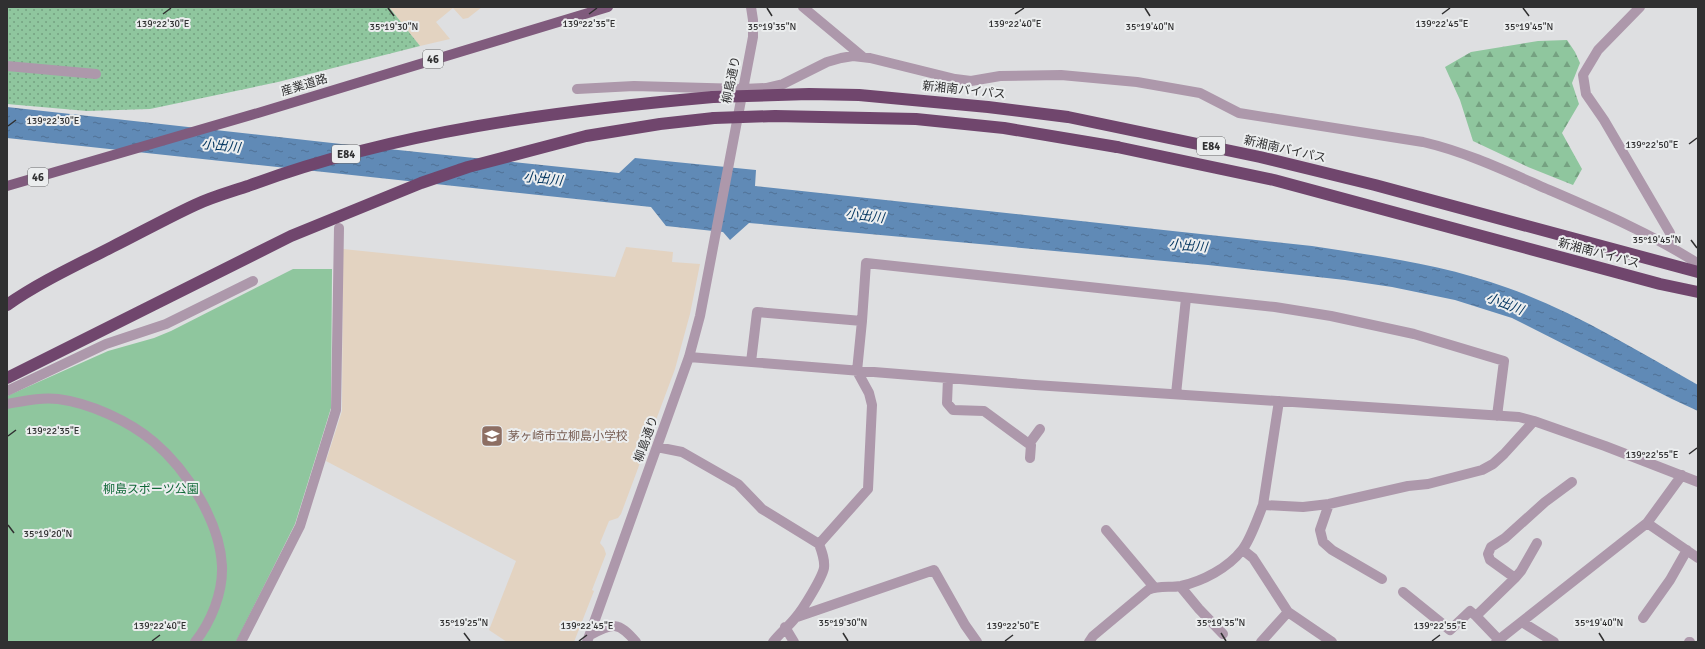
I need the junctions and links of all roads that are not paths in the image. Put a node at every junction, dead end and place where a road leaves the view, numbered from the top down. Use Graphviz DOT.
graph roads {
  1 [pos="608,7"];
  2 [pos="751,7"];
  3 [pos="803,7"];
  4 [pos="1640,7"];
  5 [pos="863,57"];
  6 [pos="7,66"];
  7 [pos="96,74"];
  8 [pos="577,89"];
  9 [pos="743,89"];
  10 [pos="7,186"];
  11 [pos="339,228"];
  12 [pos="1672,247"];
  13 [pos="1697,267"];
  14 [pos="253,281"];
  15 [pos="1698,292"];
  16 [pos="1186,298"];
  17 [pos="7,305"];
  18 [pos="862,321"];
  19 [pos="689,357"];
  20 [pos="751,362"];
  21 [pos="857,371"];
  22 [pos="7,378"];
  23 [pos="948,378"];
  24 [pos="7,391"];
  25 [pos="1176,394"];
  26 [pos="1279,401"];
  27 [pos="7,404"];
  28 [pos="1498,416"];
  29 [pos="1534,421"];
  30 [pos="1040,429"];
  31 [pos="1029,444"];
  32 [pos="657,447"];
  33 [pos="1030,458"];
  34 [pos="1682,475"];
  35 [pos="1572,482"];
  36 [pos="1698,482"];
  37 [pos="1330,504"];
  38 [pos="1262,505"];
  39 [pos="1647,523"];
  40 [pos="1106,530"];
  41 [pos="1536,543"];
  42 [pos="819,544"];
  43 [pos="1243,550"];
  44 [pos="1687,550"];
  45 [pos="1698,558"];
  46 [pos="1515,578"];
  47 [pos="1382,579"];
  48 [pos="1180,586"];
  49 [pos="1154,587"];
  50 [pos="1403,592"];
  51 [pos="1288,612"];
  52 [pos="1476,616"];
  53 [pos="797,617"];
  54 [pos="1643,618"];
  55 [pos="1522,622"];
  56 [pos="785,627"];
  57 [pos="1223,634"];
  58 [pos="588,639"];
  59 [pos="1498,641"];
  60 [pos="195,642"];
  61 [pos="241,642"];
  62 [pos="636,642"];
  63 [pos="773,642"];
  64 [pos="794,642"];
  65 [pos="977,642"];
  66 [pos="1089,642"];
  67 [pos="1261,642"];
  68 [pos="1332,642"];
  69 [pos="1554,642"];
  1 -- 10 [label="main road, 産業道路 / 46"];
  2 -- 9 [label="street, 柳島通り"];
  3 -- 5 [label="street"];
  4 -- 12 [label="street"];
  5 -- 9 [label="street"];
  5 -- 12 [label="street"];
  6 -- 7 [label="street"];
  8 -- 9 [label="street"];
  9 -- 19 [label="street, 柳島通り"];
  11 -- 61 [label="street"];
  12 -- 13 [label="street"];
  13 -- 17 [label="highway, 新湘南バイパス / E84, bridge"];
  14 -- 24 [label="street"];
  15 -- 22 [label="highway, 新湘南バイパス / E84, bridge"];
  16 -- 18 [label="street"];
  16 -- 25 [label="street"];
  16 -- 28 [label="street"];
  18 -- 20 [label="street"];
  18 -- 21 [label="street"];
  19 -- 20 [label="street"];
  19 -- 32 [label="street, 柳島通り"];
  20 -- 21 [label="street"];
  21 -- 23 [label="street"];
  21 -- 42 [label="street"];
  23 -- 25 [label="street"];
  23 -- 31 [label="street"];
  25 -- 26 [label="street"];
  26 -- 28 [label="street"];
  26 -- 38 [label="street"];
  27 -- 60 [label="street"];
  28 -- 29 [label="street"];
  29 -- 34 [label="street"];
  29 -- 37 [label="street"];
  30 -- 31 [label="street"];
  31 -- 33 [label="street"];
  32 -- 42 [label="street"];
  32 -- 58 [label="street, 柳島通り"];
  34 -- 36 [label="street"];
  34 -- 39 [label="street"];
  35 -- 46 [label="street"];
  37 -- 38 [label="street"];
  37 -- 47 [label="street"];
  38 -- 43 [label="street"];
  39 -- 44 [label="street"];
  39 -- 55 [label="street"];
  40 -- 49 [label="street"];
  41 -- 46 [label="street"];
  42 -- 53 [label="street"];
  43 -- 48 [label="street"];
  43 -- 51 [label="street"];
  44 -- 45 [label="street"];
  44 -- 54 [label="street"];
  46 -- 52 [label="street"];
  48 -- 49 [label="street"];
  48 -- 57 [label="street"];
  49 -- 66 [label="street"];
  50 -- 52 [label="street"];
  51 -- 67 [label="street"];
  51 -- 68 [label="street"];
  52 -- 59 [label="street"];
  53 -- 56 [label="street"];
  53 -- 65 [label="street"];
  55 -- 59 [label="street"];
  55 -- 69 [label="street"];
  56 -- 63 [label="street"];
  56 -- 64 [label="street"];
  58 -- 62 [label="street"];
}
